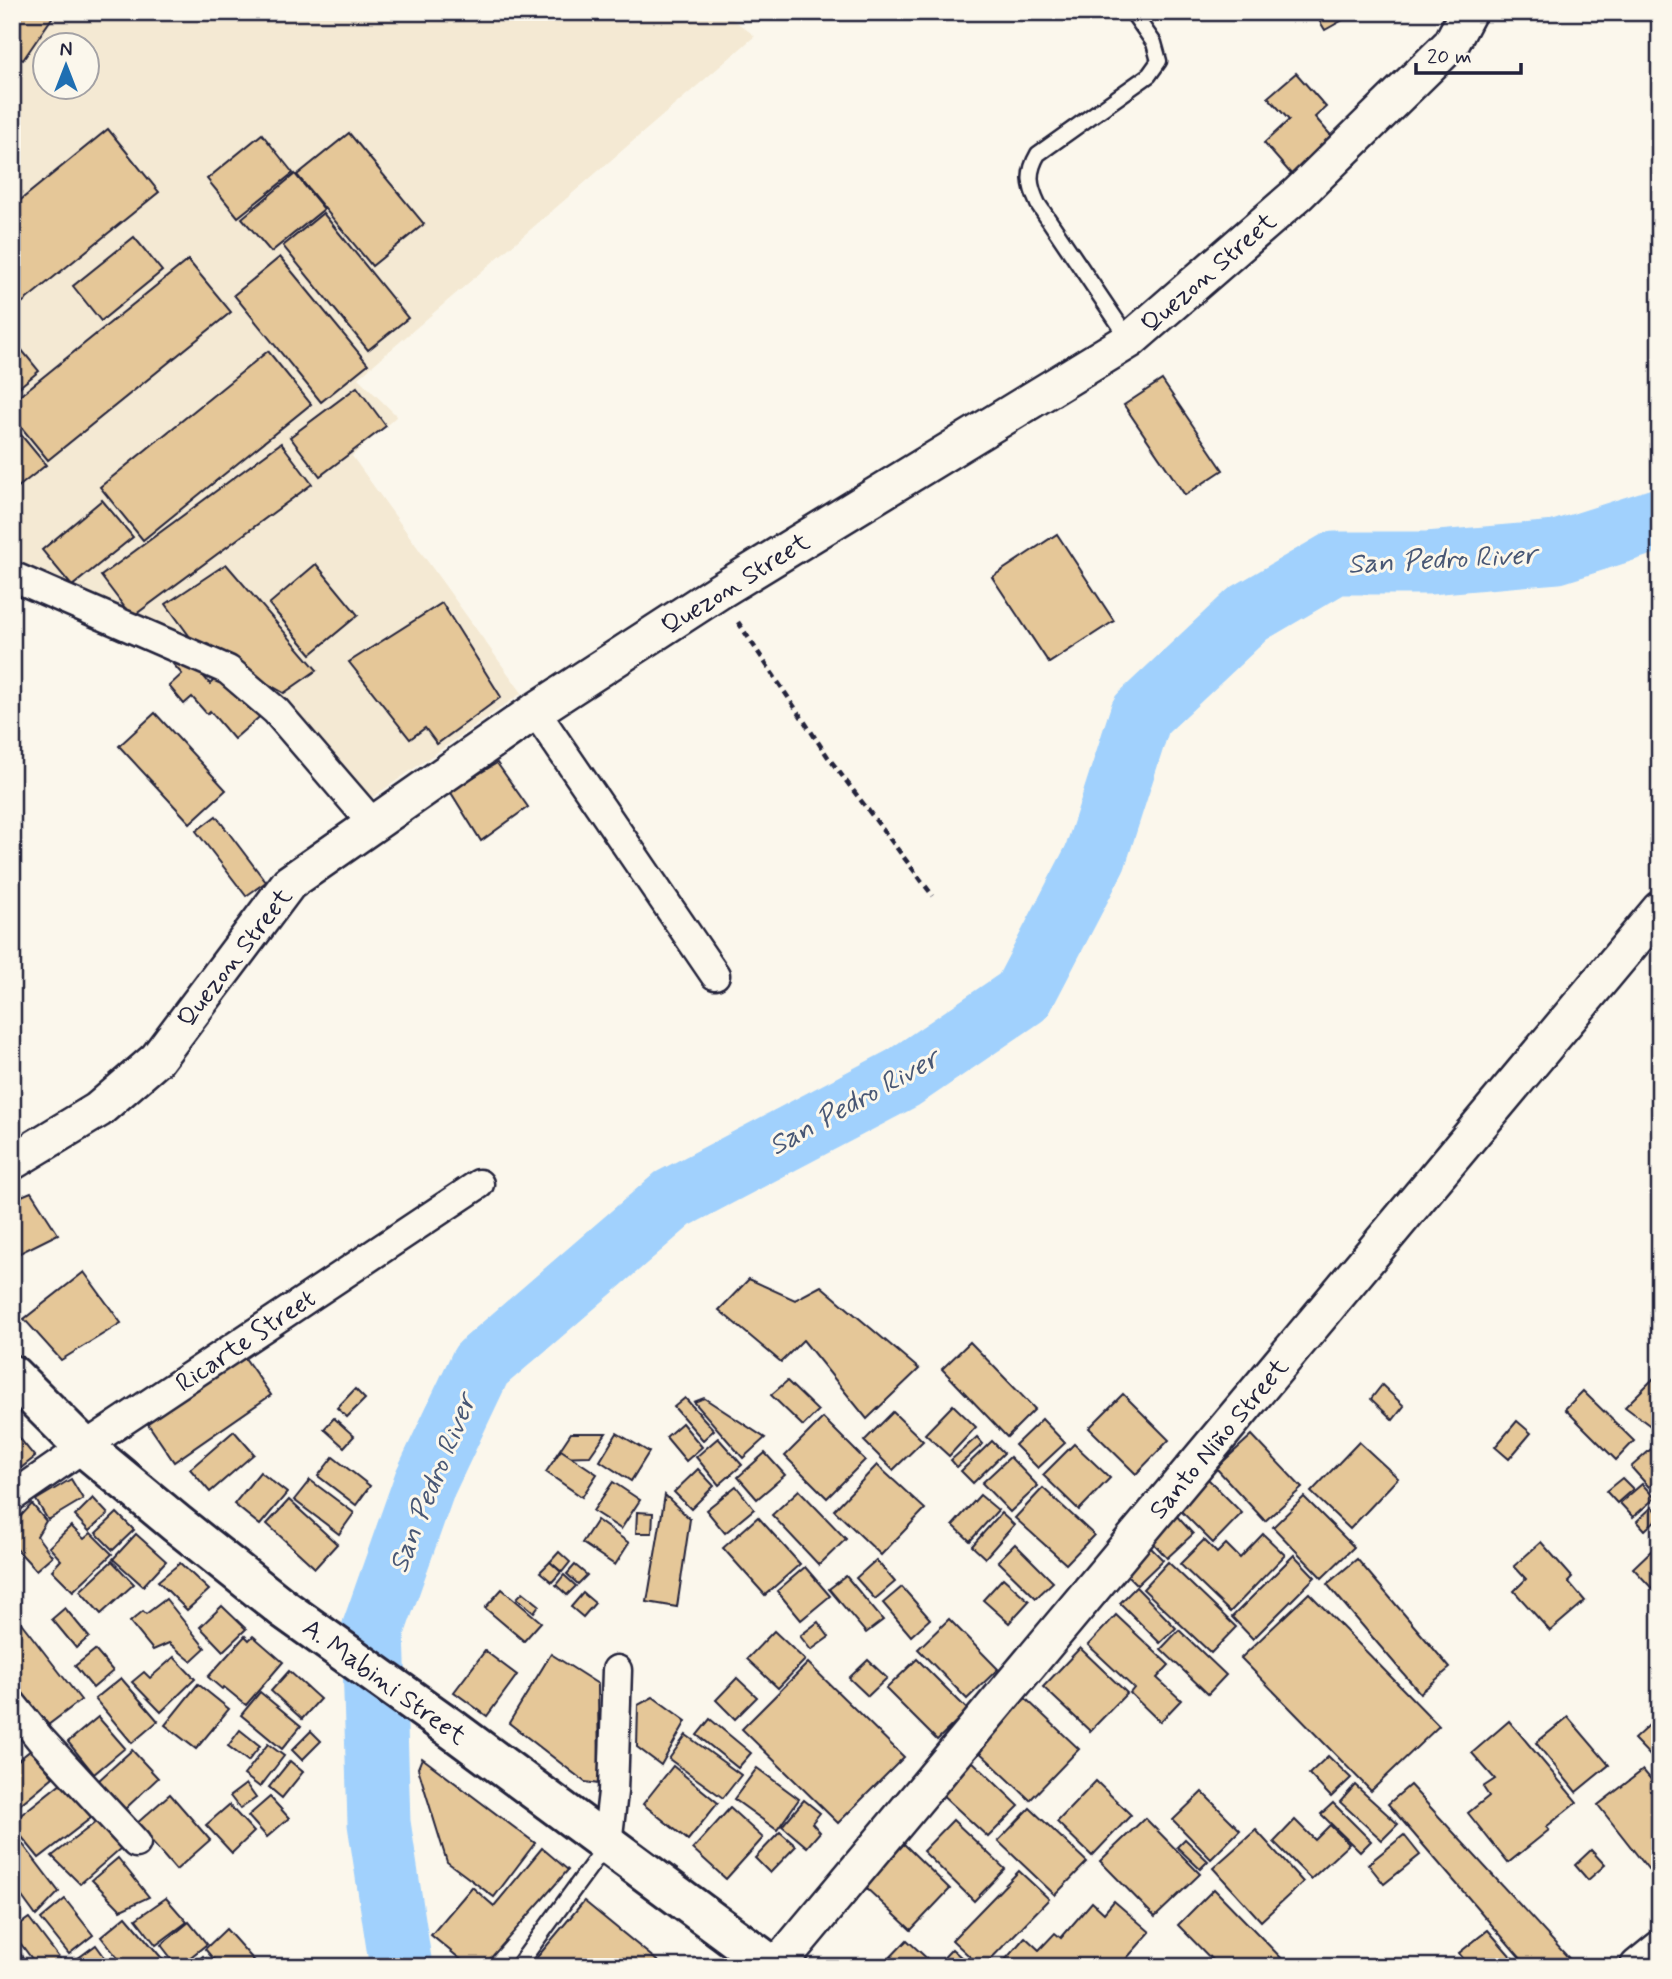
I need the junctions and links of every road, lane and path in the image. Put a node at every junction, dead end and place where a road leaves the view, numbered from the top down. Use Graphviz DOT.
graph roads {
  1 [pos="1132,12"];
  2 [pos="1468,12"];
  3 [pos="1129,340"];
  4 [pos="12,576"];
  5 [pos="718,592"];
  6 [pos="535,711"];
  7 [pos="374,825"];
  8 [pos="933,896"];
  9 [pos="1655,923"];
  10 [pos="715,975"];
  11 [pos="12,1162"];
  12 [pos="479,1184"];
  13 [pos="12,1375"];
  14 [pos="84,1447"];
  15 [pos="12,1497"];
  16 [pos="617,1670"];
  17 [pos="12,1704"];
  18 [pos="135,1843"];
  19 [pos="607,1844"];
  20 [pos="1660,1949"];
  21 [pos="517,1967"];
  22 [pos="775,1967"];
  23 [pos="1638,1967"];
  1 -- 3 [label="lane"];
  2 -- 3 [label="street, Quezon Street"];
  3 -- 5 [label="street, Quezon Street"];
  4 -- 7 [label="street"];
  5 -- 6 [label="street, Quezon Street"];
  5 -- 8 [label="path"];
  6 -- 7 [label="street, Quezon Street"];
  6 -- 10 [label="street"];
  7 -- 11 [label="street, Quezon Street"];
  9 -- 22 [label="street, Santo Niño Street"];
  12 -- 14 [label="street, Ricarte Street"];
  13 -- 14 [label="main road, A. Mabini Street"];
  14 -- 15 [label="street, Ricarte Street"];
  14 -- 19 [label="main road, A. Mabini Street"];
  16 -- 19 [label="street"];
  17 -- 18 [label="street"];
  19 -- 21 [label="lane"];
  19 -- 22 [label="main road, A. Mabini Street"];
  20 -- 23 [label="street"];
}
